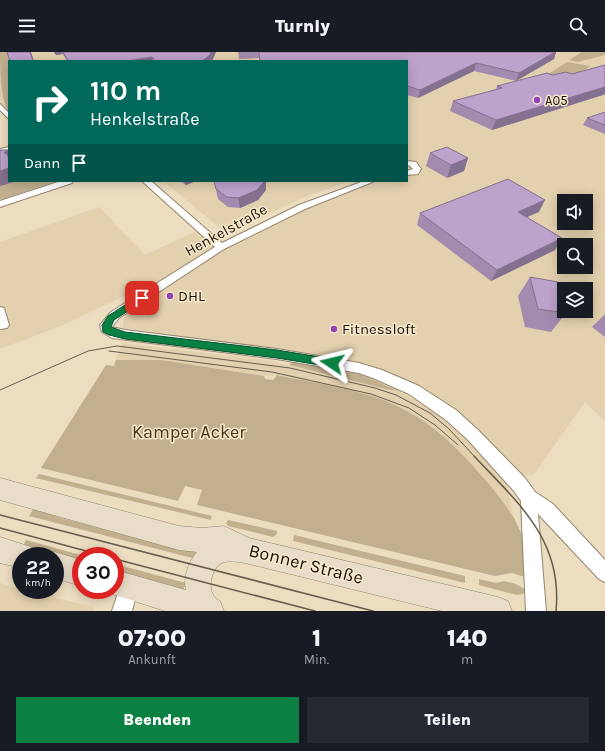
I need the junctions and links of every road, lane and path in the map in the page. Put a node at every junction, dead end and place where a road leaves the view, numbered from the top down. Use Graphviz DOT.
graph roads {
  1 [pos="0,106"];
  2 [pos="8,116"];
  3 [pos="408,163"];
  4 [pos="408,173"];
  5 [pos="63,182"];
  6 [pos="147,182"];
  7 [pos="368,182"];
  8 [pos="0,204"];
  9 [pos="221,247"];
  10 [pos="0,311"];
  11 [pos="3,325"];
  12 [pos="0,489"];
  13 [pos="529,498"];
  14 [pos="0,550"];
  15 [pos="245,550"];
  16 [pos="12,553"];
  17 [pos="605,572"];
  18 [pos="124,594"];
  19 [pos="209,611"];
  20 [pos="498,611"];
  21 [pos="536,611"];
  1 -- 2 [label="street"];
  3 -- 4 [label="street"];
  5 -- 8 [label="street"];
  6 -- 9 [label="street"];
  7 -- 9 [label="street, Henkelstraße"];
  9 -- 13 [label="street, Henkelstraße"];
  10 -- 11 [label="street"];
  12 -- 15 [label="main road, Bonner Straße"];
  13 -- 17 [label="street"];
  13 -- 21 [label="street"];
  14 -- 16 [label="main road"];
  15 -- 19 [label="main road"];
  15 -- 20 [label="main road, Bonner Straße"];
  18 -- 19 [label="main road"];
}
